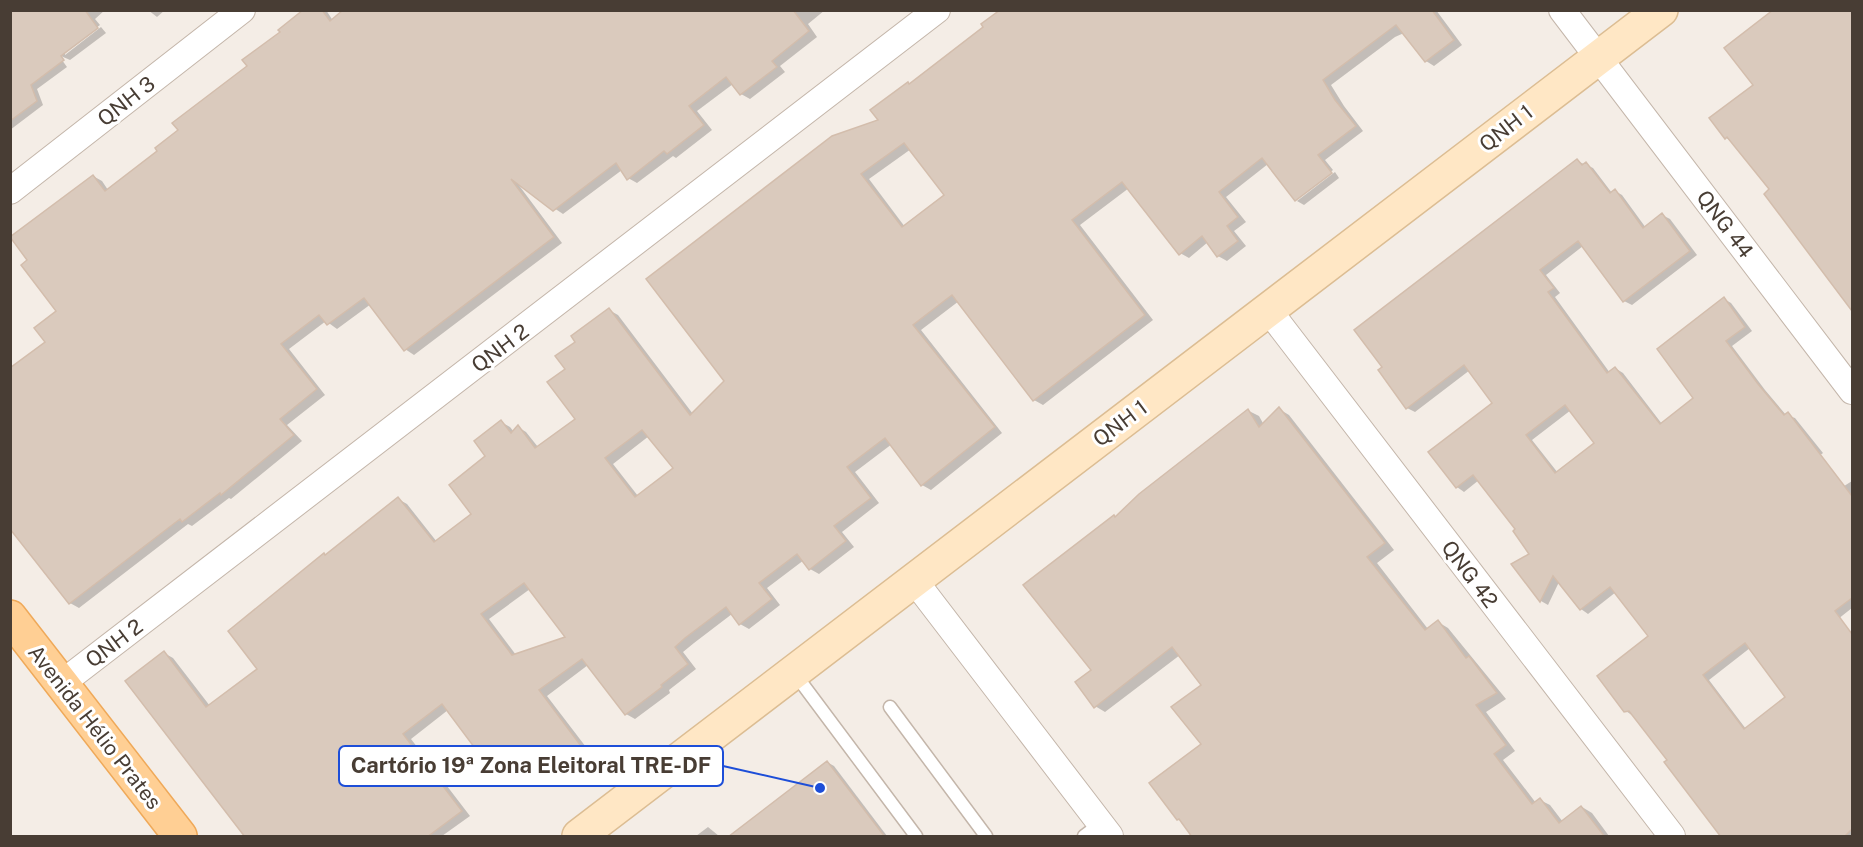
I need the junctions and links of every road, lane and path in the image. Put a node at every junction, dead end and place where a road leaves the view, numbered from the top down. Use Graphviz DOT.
graph roads {
  1 [pos="242,10"];
  2 [pos="937,10"];
  3 [pos="1562,10"];
  4 [pos="1661,10"];
  5 [pos="1598,58"];
  6 [pos="10,191"];
  7 [pos="1269,311"];
  8 [pos="1852,391"];
  9 [pos="914,580"];
  10 [pos="10,617"];
  11 [pos="794,672"];
  12 [pos="62,683"];
  13 [pos="890,707"];
  14 [pos="1098,832"];
  15 [pos="180,837"];
  16 [pos="579,837"];
  17 [pos="916,837"];
  18 [pos="986,837"];
  19 [pos="1672,837"];
  1 -- 6 [label="street, QNH 3"];
  2 -- 12 [label="street, QNH 2"];
  3 -- 5 [label="street, QNG 44"];
  4 -- 5 [label="street, QNH 1"];
  5 -- 7 [label="street, QNH 1"];
  5 -- 8 [label="street, QNG 44"];
  7 -- 9 [label="street, QNH 1"];
  7 -- 19 [label="street, QNG 42"];
  9 -- 11 [label="street, QNH 1"];
  9 -- 14 [label="street"];
  10 -- 12 [label="main road, Avenida Hélio Prates"];
  11 -- 16 [label="street, QNH 1"];
  11 -- 17 [label="lane"];
  12 -- 15 [label="main road, Avenida Hélio Prates"];
  13 -- 18 [label="lane"];
}
